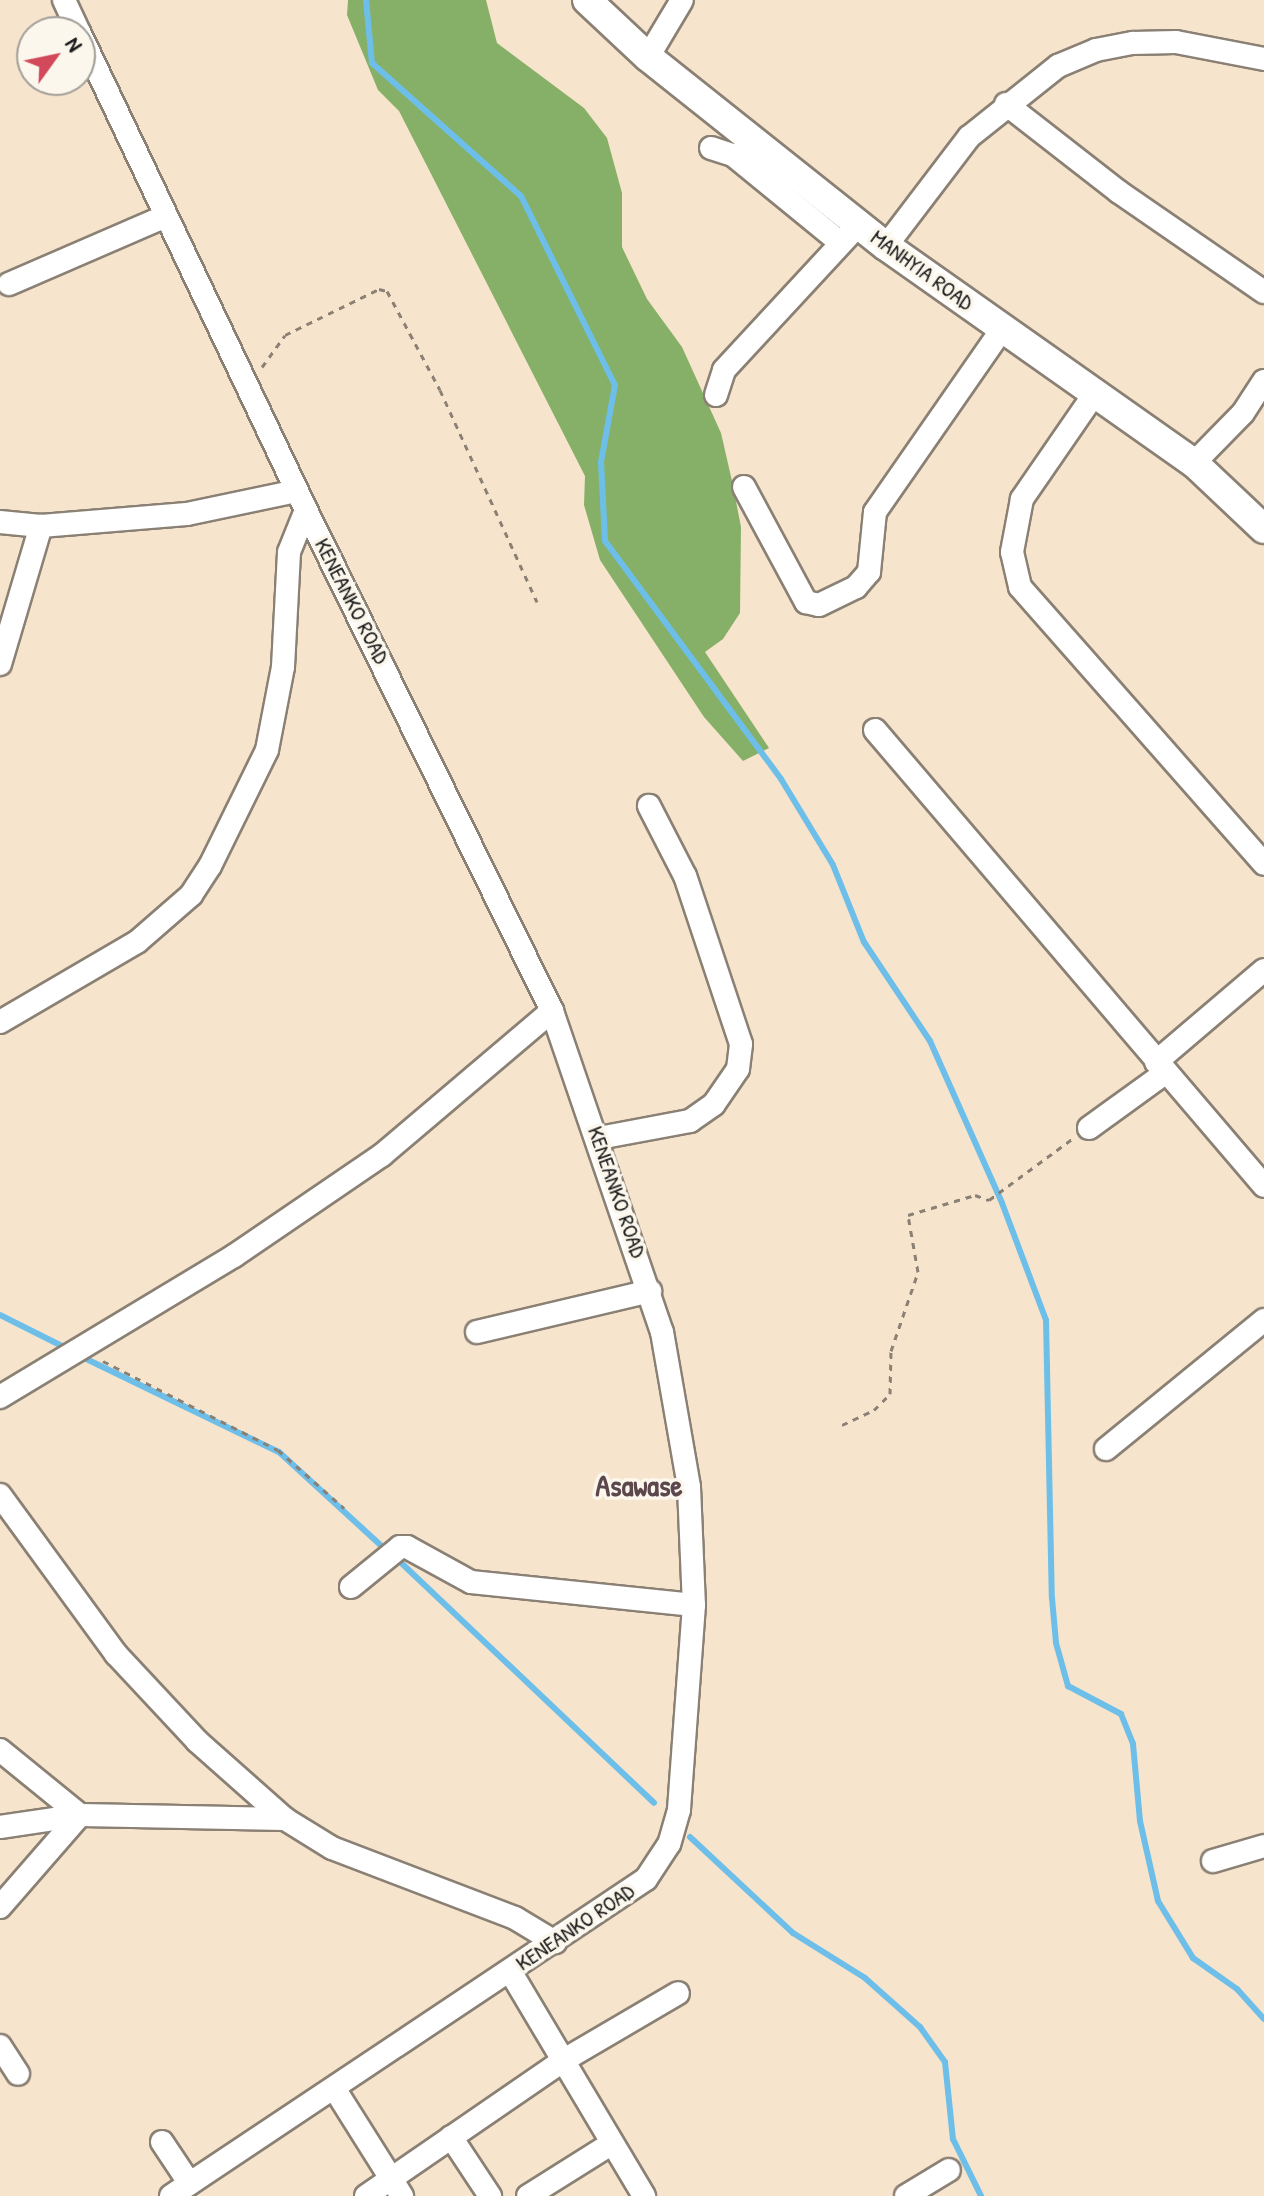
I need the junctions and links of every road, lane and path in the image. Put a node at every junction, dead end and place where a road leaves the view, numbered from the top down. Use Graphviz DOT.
graph roads {
  1 [pos="587,0"];
  2 [pos="682,0"];
  3 [pos="648,57"];
  4 [pos="1264,59"];
  5 [pos="96,67"];
  6 [pos="1006,104"];
  7 [pos="711,148"];
  8 [pos="166,216"];
  9 [pos="850,234"];
  10 [pos="886,246"];
  11 [pos="9,284"];
  12 [pos="1264,292"];
  13 [pos="1003,328"];
  14 [pos="1264,381"];
  15 [pos="246,385"];
  16 [pos="1095,393"];
  17 [pos="716,395"];
  18 [pos="1194,463"];
  19 [pos="744,487"];
  20 [pos="301,501"];
  21 [pos="0,522"];
  22 [pos="41,526"];
  23 [pos="1264,529"];
  24 [pos="537,602"];
  25 [pos="0,664"];
  26 [pos="875,730"];
  27 [pos="649,806"];
  28 [pos="1264,864"];
  29 [pos="1264,970"];
  30 [pos="552,1011"];
  31 [pos="0,1022"];
  32 [pos="1160,1067"];
  33 [pos="1089,1128"];
  34 [pos="599,1138"];
  35 [pos="1264,1186"];
  36 [pos="650,1291"];
  37 [pos="1264,1320"];
  38 [pos="477,1332"];
  39 [pos="79,1348"];
  40 [pos="0,1397"];
  41 [pos="842,1425"];
  42 [pos="1106,1449"];
  43 [pos="0,1495"];
  44 [pos="344,1508"];
  45 [pos="351,1587"];
  46 [pos="694,1605"];
  47 [pos="0,1750"];
  48 [pos="80,1815"];
  49 [pos="285,1819"];
  50 [pos="0,1827"];
  51 [pos="1264,1846"];
  52 [pos="1213,1861"];
  53 [pos="0,1907"];
  54 [pos="555,1942"];
  55 [pos="510,1971"];
  56 [pos="678,1993"];
  57 [pos="0,2046"];
  58 [pos="564,2060"];
  59 [pos="18,2074"];
  60 [pos="334,2088"];
  61 [pos="451,2137"];
  62 [pos="162,2142"];
  63 [pos="611,2144"];
  64 [pos="949,2170"];
  65 [pos="396,2187"];
  66 [pos="180,2190"];
  67 [pos="366,2196"];
  68 [pos="490,2196"];
  69 [pos="528,2196"];
  70 [pos="644,2196"];
  71 [pos="906,2196"];
  1 -- 3 [label="main road, MANHYIA ROAD"];
  2 -- 3 [label="street"];
  3 -- 9 [label="main road, MANHYIA ROAD"];
  4 -- 6 [label="street"];
  5 -- 8 [label="street, KENEANKO ROAD"];
  6 -- 10 [label="street"];
  6 -- 12 [label="street"];
  7 -- 9 [label="street"];
  8 -- 11 [label="street"];
  8 -- 15 [label="street, KENEANKO ROAD"];
  9 -- 10 [label="main road, MANHYIA ROAD"];
  9 -- 17 [label="street"];
  10 -- 13 [label="main road, MANHYIA ROAD"];
  13 -- 16 [label="main road, MANHYIA ROAD"];
  13 -- 19 [label="street"];
  14 -- 18 [label="street"];
  15 -- 20 [label="street, KENEANKO ROAD"];
  15 -- 24 [label="path"];
  16 -- 18 [label="main road, MANHYIA ROAD"];
  16 -- 28 [label="street"];
  18 -- 23 [label="main road, MANHYIA ROAD"];
  20 -- 22 [label="street"];
  20 -- 30 [label="street, KENEANKO ROAD"];
  20 -- 31 [label="street"];
  21 -- 22 [label="street"];
  22 -- 25 [label="street"];
  26 -- 32 [label="street"];
  27 -- 34 [label="street"];
  29 -- 32 [label="street"];
  30 -- 34 [label="street, KENEANKO ROAD"];
  30 -- 39 [label="street"];
  32 -- 33 [label="street"];
  32 -- 35 [label="street"];
  33 -- 41 [label="path"];
  34 -- 36 [label="street, KENEANKO ROAD"];
  36 -- 38 [label="street"];
  36 -- 46 [label="street, KENEANKO ROAD"];
  37 -- 42 [label="street"];
  39 -- 40 [label="street"];
  39 -- 44 [label="path"];
  43 -- 49 [label="street"];
  45 -- 46 [label="street"];
  46 -- 54 [label="street, KENEANKO ROAD"];
  47 -- 48 [label="street"];
  48 -- 49 [label="street"];
  48 -- 50 [label="street"];
  48 -- 53 [label="street"];
  49 -- 54 [label="street"];
  51 -- 52 [label="street"];
  54 -- 55 [label="street, KENEANKO ROAD"];
  55 -- 58 [label="street"];
  55 -- 60 [label="street, KENEANKO ROAD"];
  56 -- 58 [label="street"];
  57 -- 59 [label="street"];
  58 -- 61 [label="street"];
  58 -- 63 [label="street"];
  60 -- 65 [label="street"];
  60 -- 66 [label="street, KENEANKO ROAD"];
  61 -- 65 [label="street"];
  61 -- 68 [label="street"];
  62 -- 66 [label="street"];
  63 -- 69 [label="street"];
  63 -- 70 [label="street"];
  64 -- 71 [label="street"];
  65 -- 67 [label="street"];
}
